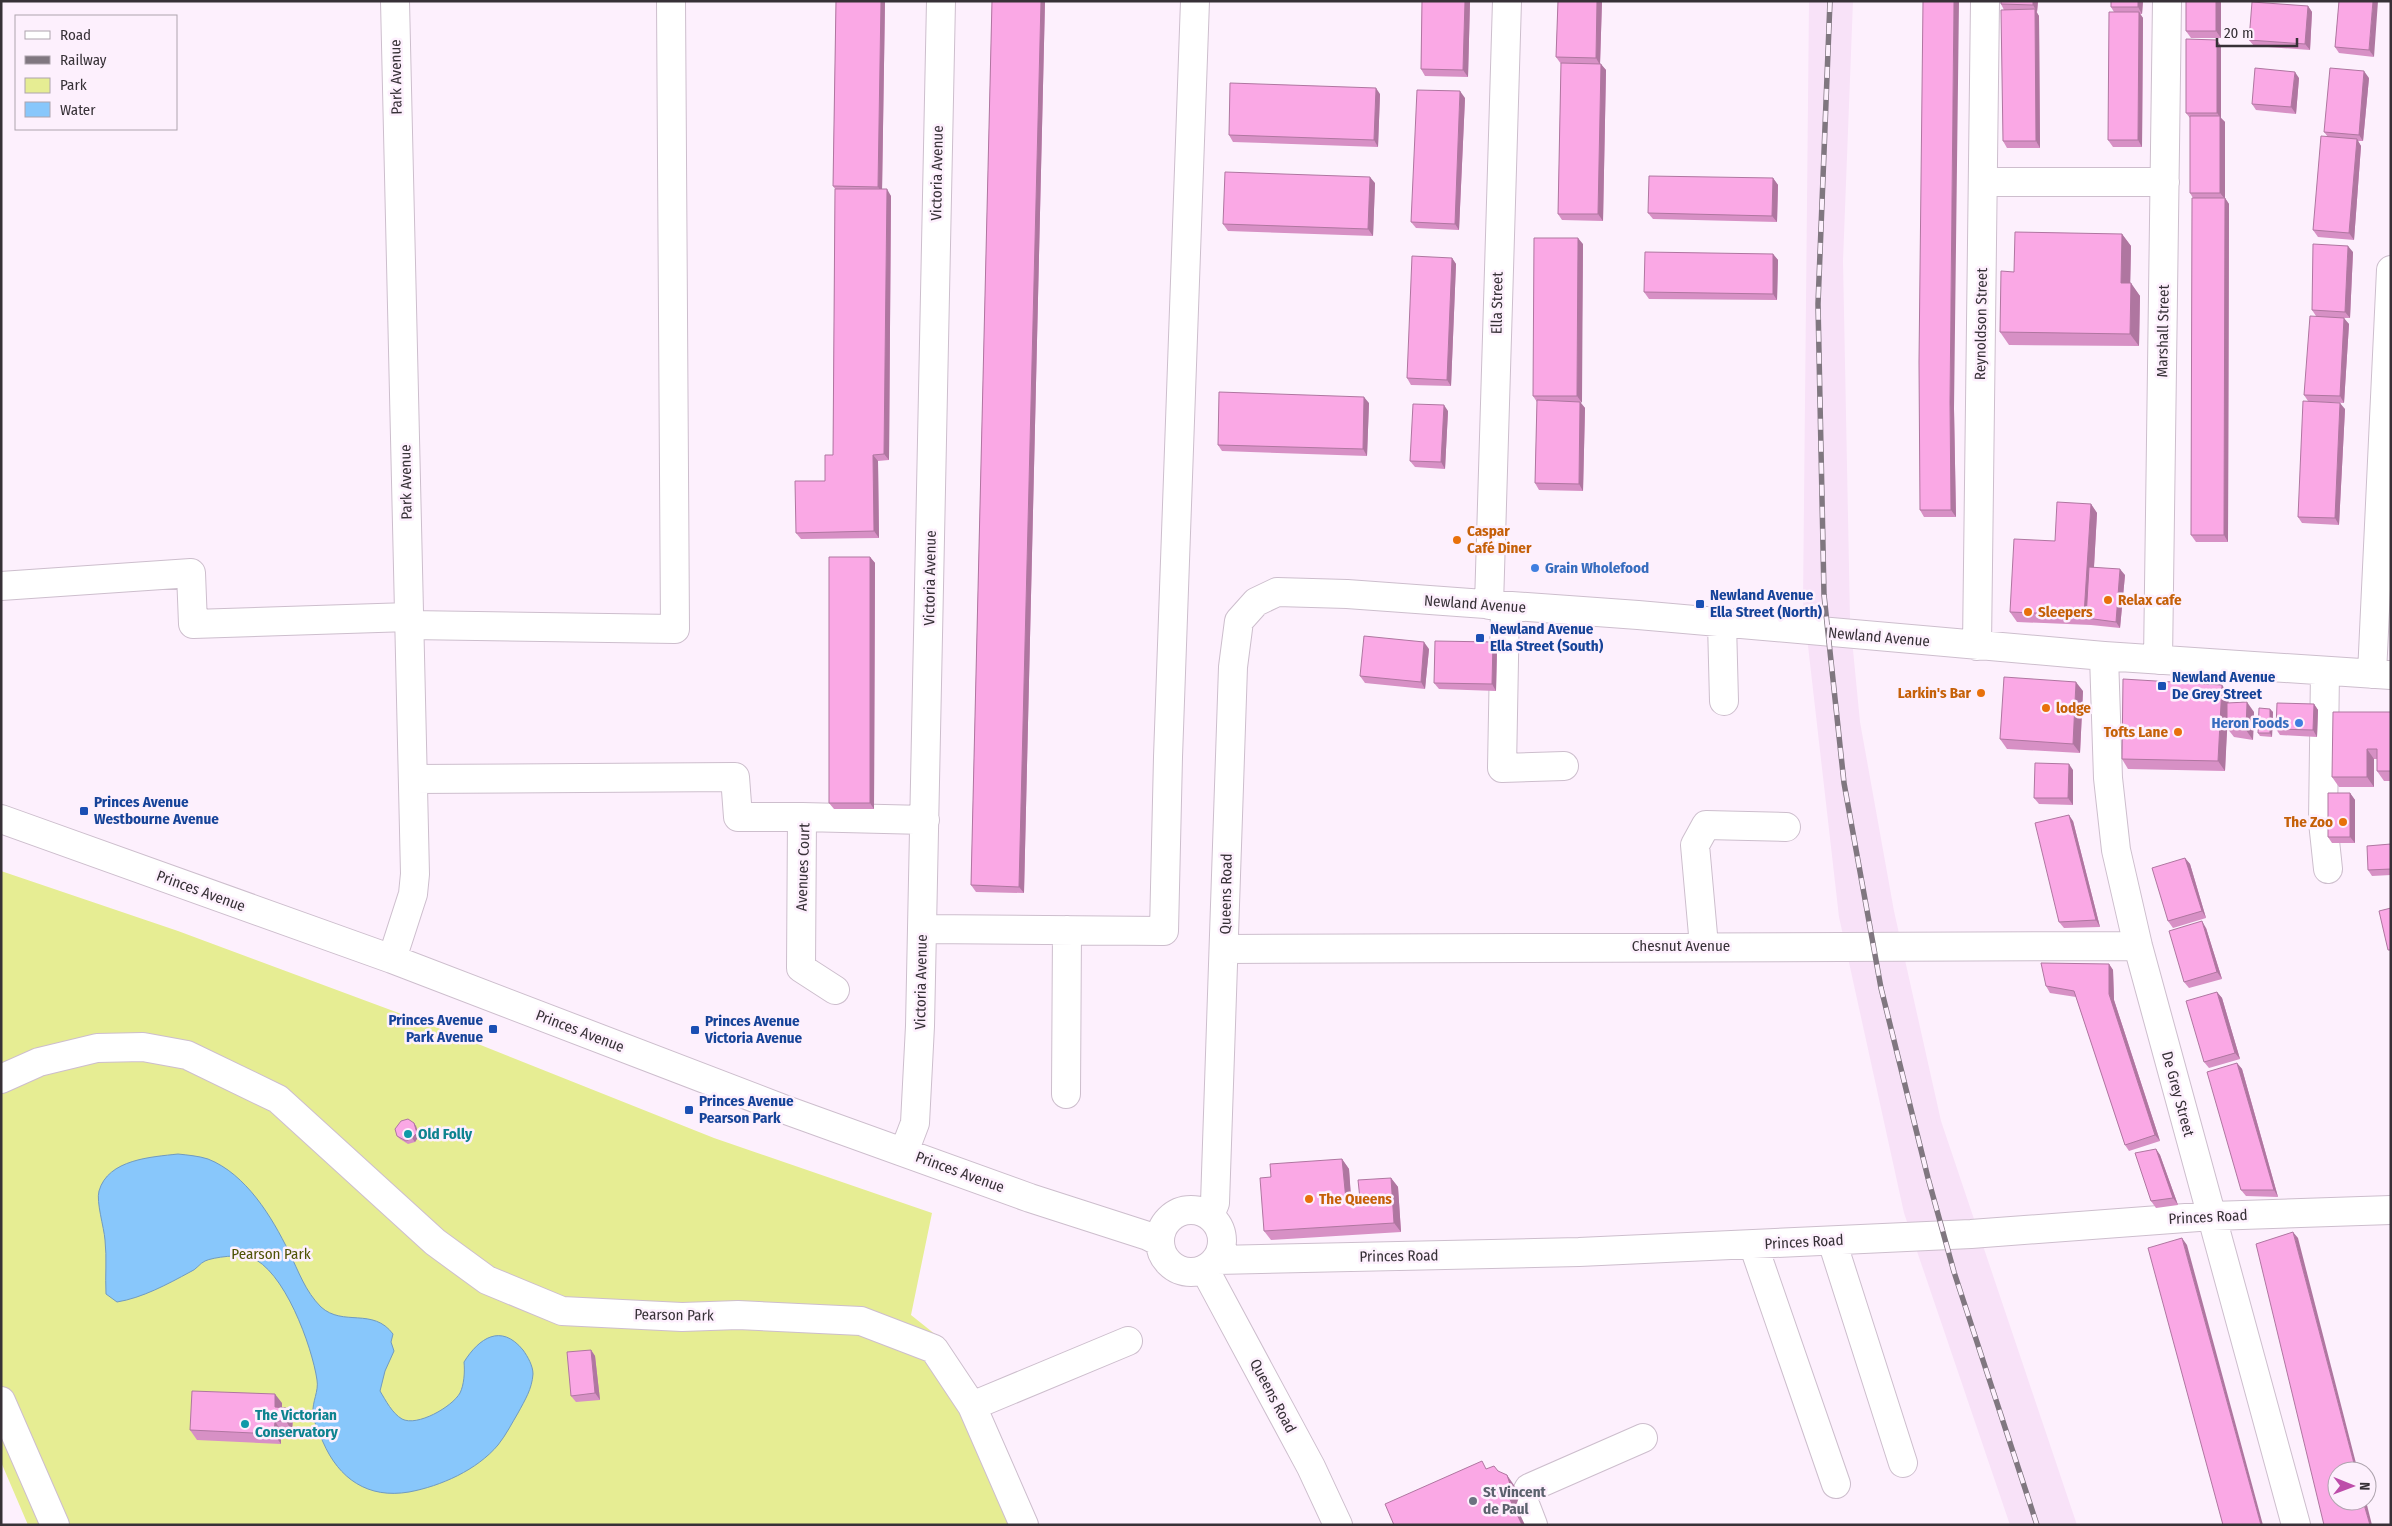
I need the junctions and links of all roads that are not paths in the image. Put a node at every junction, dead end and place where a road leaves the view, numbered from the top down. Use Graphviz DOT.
graph roads {
  1 [pos="394,1"];
  2 [pos="671,1"];
  3 [pos="940,1"];
  4 [pos="1195,1"];
  5 [pos="1507,1"];
  6 [pos="1985,1"];
  7 [pos="2167,1"];
  8 [pos="1983,182"];
  9 [pos="2165,182"];
  10 [pos="2391,270"];
  11 [pos="1,586"];
  12 [pos="1277,592"];
  13 [pos="1497,606"];
  14 [pos="409,621"];
  15 [pos="1722,623"];
  16 [pos="1977,646"];
  17 [pos="2104,656"];
  18 [pos="2158,660"];
  19 [pos="2325,671"];
  20 [pos="2381,674"];
  21 [pos="1724,701"];
  22 [pos="1564,766"];
  23 [pos="413,778"];
  24 [pos="802,817"];
  25 [pos="1,819"];
  26 [pos="925,820"];
  27 [pos="1786,827"];
  28 [pos="2328,869"];
  29 [pos="922,929"];
  30 [pos="1067,930"];
  31 [pos="1704,946"];
  32 [pos="2138,946"];
  33 [pos="1225,949"];
  34 [pos="392,959"];
  35 [pos="835,990"];
  36 [pos="1,1079"];
  37 [pos="1066,1094"];
  38 [pos="904,1152"];
  39 [pos="2391,1210"];
  40 [pos="1210,1215"];
  41 [pos="2212,1216"];
  42 [pos="1832,1241"];
  43 [pos="1160,1242"];
  44 [pos="1753,1244"];
  45 [pos="1211,1265"];
  46 [pos="1128,1341"];
  47 [pos="1,1401"];
  48 [pos="972,1406"];
  49 [pos="1643,1438"];
  50 [pos="1903,1463"];
  51 [pos="1836,1484"];
  52 [pos="55,1525"];
  53 [pos="1024,1525"];
  54 [pos="1338,1525"];
  55 [pos="1533,1525"];
  56 [pos="2296,1525"];
  1 -- 14 [label="street, Park Avenue"];
  2 -- 14 [label="street"];
  3 -- 26 [label="street, Victoria Avenue"];
  4 -- 30 [label="street"];
  5 -- 13 [label="street, Ella Street"];
  6 -- 8 [label="street, Reynoldson Street"];
  7 -- 9 [label="street, Marshall Street"];
  8 -- 9 [label="street"];
  8 -- 16 [label="street, Reynoldson Street"];
  9 -- 18 [label="street, Marshall Street"];
  10 -- 20 [label="street"];
  11 -- 14 [label="street"];
  12 -- 13 [label="street, Newland Avenue"];
  12 -- 33 [label="street, Queens Road"];
  13 -- 15 [label="street, Newland Avenue"];
  13 -- 22 [label="street, Ella Street"];
  14 -- 23 [label="street, Park Avenue"];
  15 -- 16 [label="street, Newland Avenue"];
  15 -- 21 [label="street"];
  16 -- 17 [label="street, Newland Avenue"];
  17 -- 18 [label="street, Newland Avenue"];
  17 -- 32 [label="street, De Grey Street"];
  18 -- 19 [label="street, Newland Avenue"];
  19 -- 20 [label="street, Newland Avenue"];
  19 -- 28 [label="street"];
  23 -- 24 [label="street"];
  23 -- 34 [label="street, Park Avenue"];
  24 -- 26 [label="street, Avenues Court"];
  24 -- 35 [label="street, Avenues Court"];
  25 -- 34 [label="street, Princes Avenue"];
  26 -- 29 [label="street, Victoria Avenue"];
  27 -- 31 [label="street"];
  29 -- 30 [label="street"];
  29 -- 38 [label="street, Victoria Avenue"];
  30 -- 37 [label="street"];
  31 -- 32 [label="street, Chesnut Avenue"];
  31 -- 33 [label="street, Chesnut Avenue"];
  32 -- 41 [label="street, De Grey Street"];
  33 -- 40 [label="street, Queens Road"];
  34 -- 38 [label="street, Princes Avenue"];
  36 -- 48 [label="street, Pearson Park"];
  38 -- 43 [label="street, Princes Avenue"];
  39 -- 41 [label="street, Princes Road"];
  40 -- 43 [label="street"];
  40 -- 45 [label="street"];
  41 -- 42 [label="street, Princes Road"];
  41 -- 56 [label="street, De Grey Street"];
  42 -- 44 [label="street, Princes Road"];
  42 -- 50 [label="street"];
  43 -- 45 [label="street"];
  44 -- 45 [label="street, Princes Road"];
  44 -- 51 [label="street"];
  45 -- 54 [label="street, Queens Road"];
  46 -- 48 [label="street"];
  47 -- 52 [label="street"];
  48 -- 53 [label="street, Pearson Park"];
  49 -- 55 [label="street"];
}
